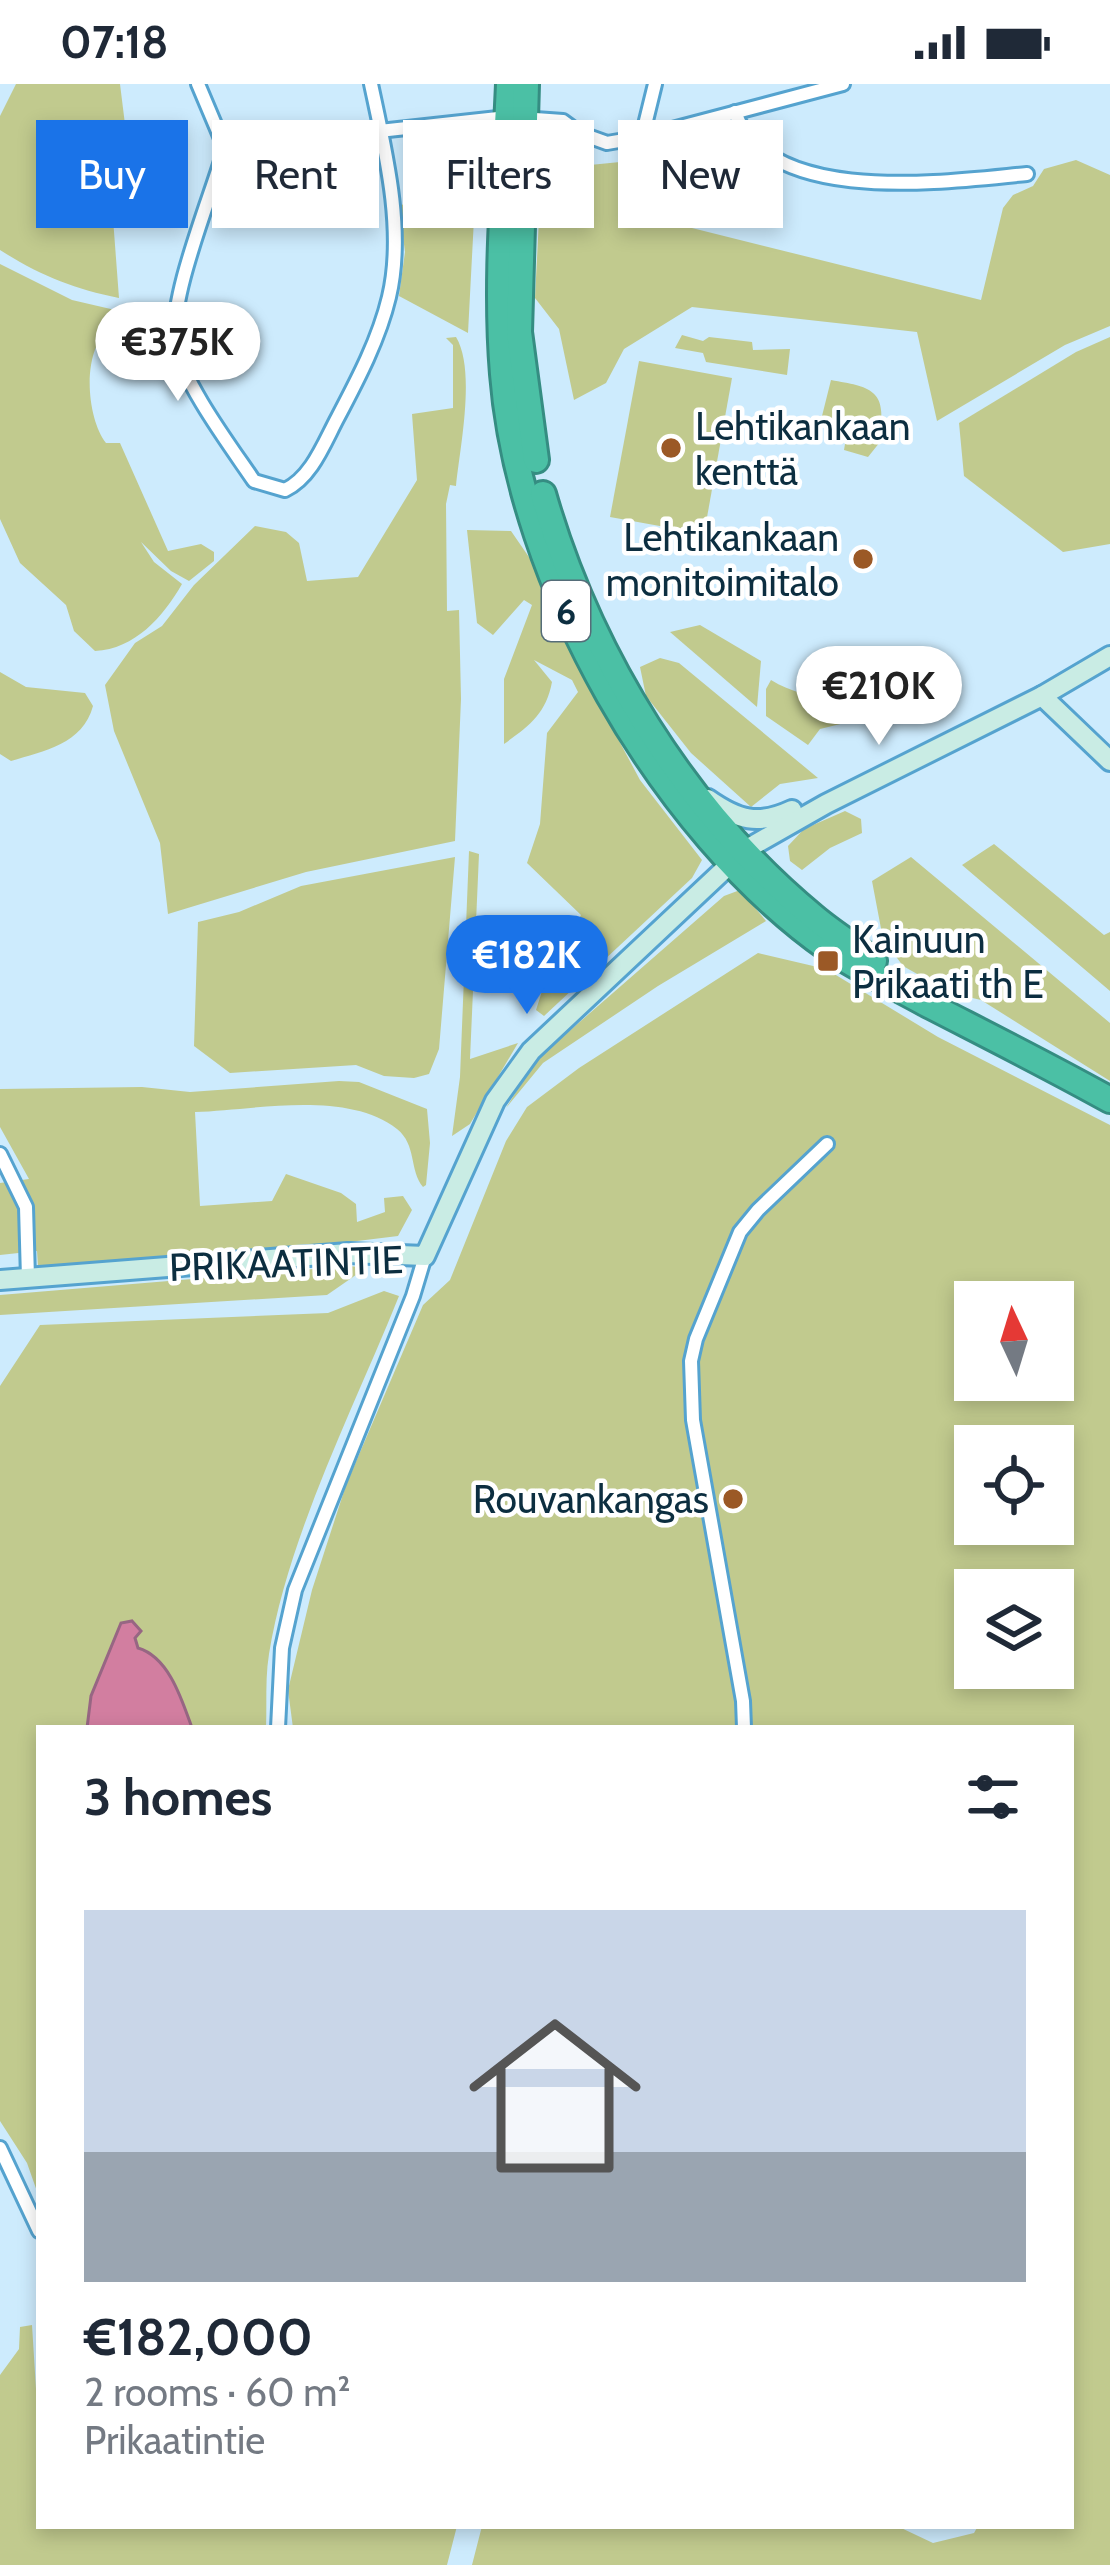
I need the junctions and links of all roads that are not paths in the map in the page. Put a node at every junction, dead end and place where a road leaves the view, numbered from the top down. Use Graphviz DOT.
graph roads {
  1 [pos="198,84"];
  2 [pos="371,84"];
  3 [pos="508,84"];
  4 [pos="526,84"];
  5 [pos="655,84"];
  6 [pos="843,84"];
  7 [pos="735,112"];
  8 [pos="213,120"];
  9 [pos="505,120"];
  10 [pos="508,120"];
  11 [pos="646,120"];
  12 [pos="705,120"];
  13 [pos="403,129"];
  14 [pos="381,131"];
  15 [pos="1027,174"];
  16 [pos="212,191"];
  17 [pos="501,228"];
  18 [pos="512,228"];
  19 [pos="1110,656"];
  20 [pos="1042,696"];
  21 [pos="1110,761"];
  22 [pos="694,789"];
  23 [pos="826,804"];
  24 [pos="738,856"];
  25 [pos="1110,1100"];
  26 [pos="826,1144"];
  27 [pos="0,1154"];
  28 [pos="425,1256"];
  29 [pos="28,1278"];
  30 [pos="0,1280"];
  31 [pos="278,1725"];
  32 [pos="744,1725"];
  33 [pos="0,2148"];
  34 [pos="36,2225"];
  1 -- 8 [label="street"];
  2 -- 14 [label="street"];
  3 -- 9 [label="highway, 6"];
  4 -- 10 [label="highway, 6"];
  5 -- 11 [label="street"];
  6 -- 7 [label="street"];
  7 -- 12 [label="street"];
  7 -- 15 [label="street"];
  13 -- 14 [label="street"];
  14 -- 16 [label="street"];
  17 -- 24 [label="highway, 6"];
  18 -- 22 [label="highway, 6"];
  19 -- 20 [label="street"];
  20 -- 21 [label="street"];
  20 -- 23 [label="street"];
  22 -- 23 [label="street"];
  22 -- 24 [label="highway, 6"];
  23 -- 24 [label="street, PRIKAATINTIE"];
  24 -- 25 [label="highway, 6"];
  24 -- 28 [label="street, PRIKAATINTIE"];
  26 -- 32 [label="street"];
  27 -- 29 [label="street"];
  28 -- 29 [label="street, PRIKAATINTIE"];
  28 -- 31 [label="street"];
  29 -- 30 [label="street, PRIKAATINTIE"];
  33 -- 34 [label="street"];
}
